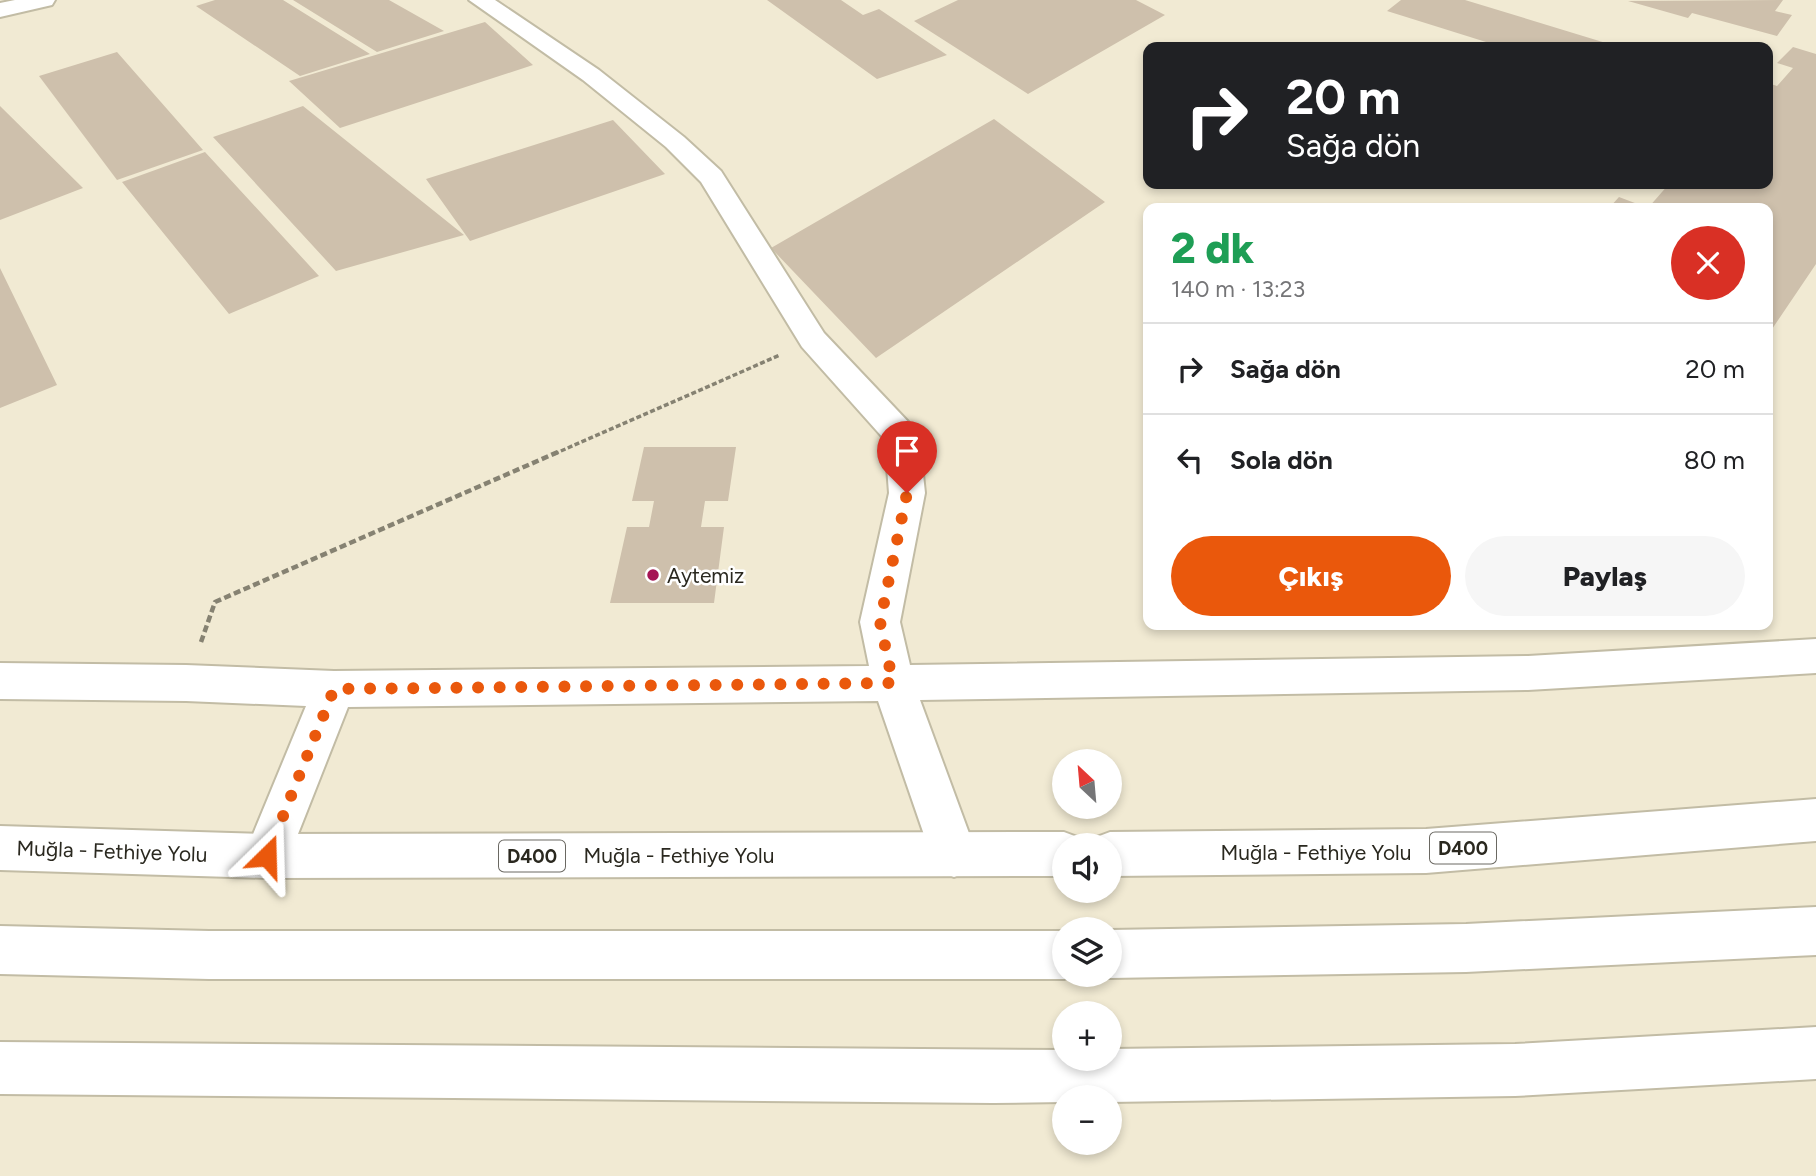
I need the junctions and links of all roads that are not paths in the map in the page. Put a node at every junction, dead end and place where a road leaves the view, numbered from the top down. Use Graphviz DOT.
graph roads {
  1 [pos="44,0"];
  2 [pos="480,0"];
  3 [pos="0,10"];
  4 [pos="1816,656"];
  5 [pos="0,681"];
  6 [pos="893,683"];
  7 [pos="334,689"];
  8 [pos="1816,820"];
  9 [pos="0,848"];
  10 [pos="1052,854"];
  11 [pos="1122,854"];
  12 [pos="954,855"];
  13 [pos="267,856"];
  14 [pos="1816,931"];
  15 [pos="0,950"];
  16 [pos="1122,954"];
  17 [pos="1052,955"];
  18 [pos="1816,1053"];
  19 [pos="0,1068"];
  1 -- 3 [label="main road"];
  2 -- 6 [label="main road"];
  4 -- 6 [label="main road"];
  5 -- 7 [label="main road"];
  6 -- 7 [label="main road"];
  6 -- 12 [label="main road"];
  7 -- 13 [label="main road"];
  8 -- 11 [label="main road, Muğla - Fethiye Yolu / D400"];
  9 -- 13 [label="main road, Muğla - Fethiye Yolu / D400"];
  10 -- 12 [label="main road, Muğla - Fethiye Yolu / D400"];
  12 -- 13 [label="main road, Muğla - Fethiye Yolu / D400"];
  14 -- 16 [label="main road"];
  15 -- 17 [label="main road"];
  18 -- 19 [label="main road"];
}
